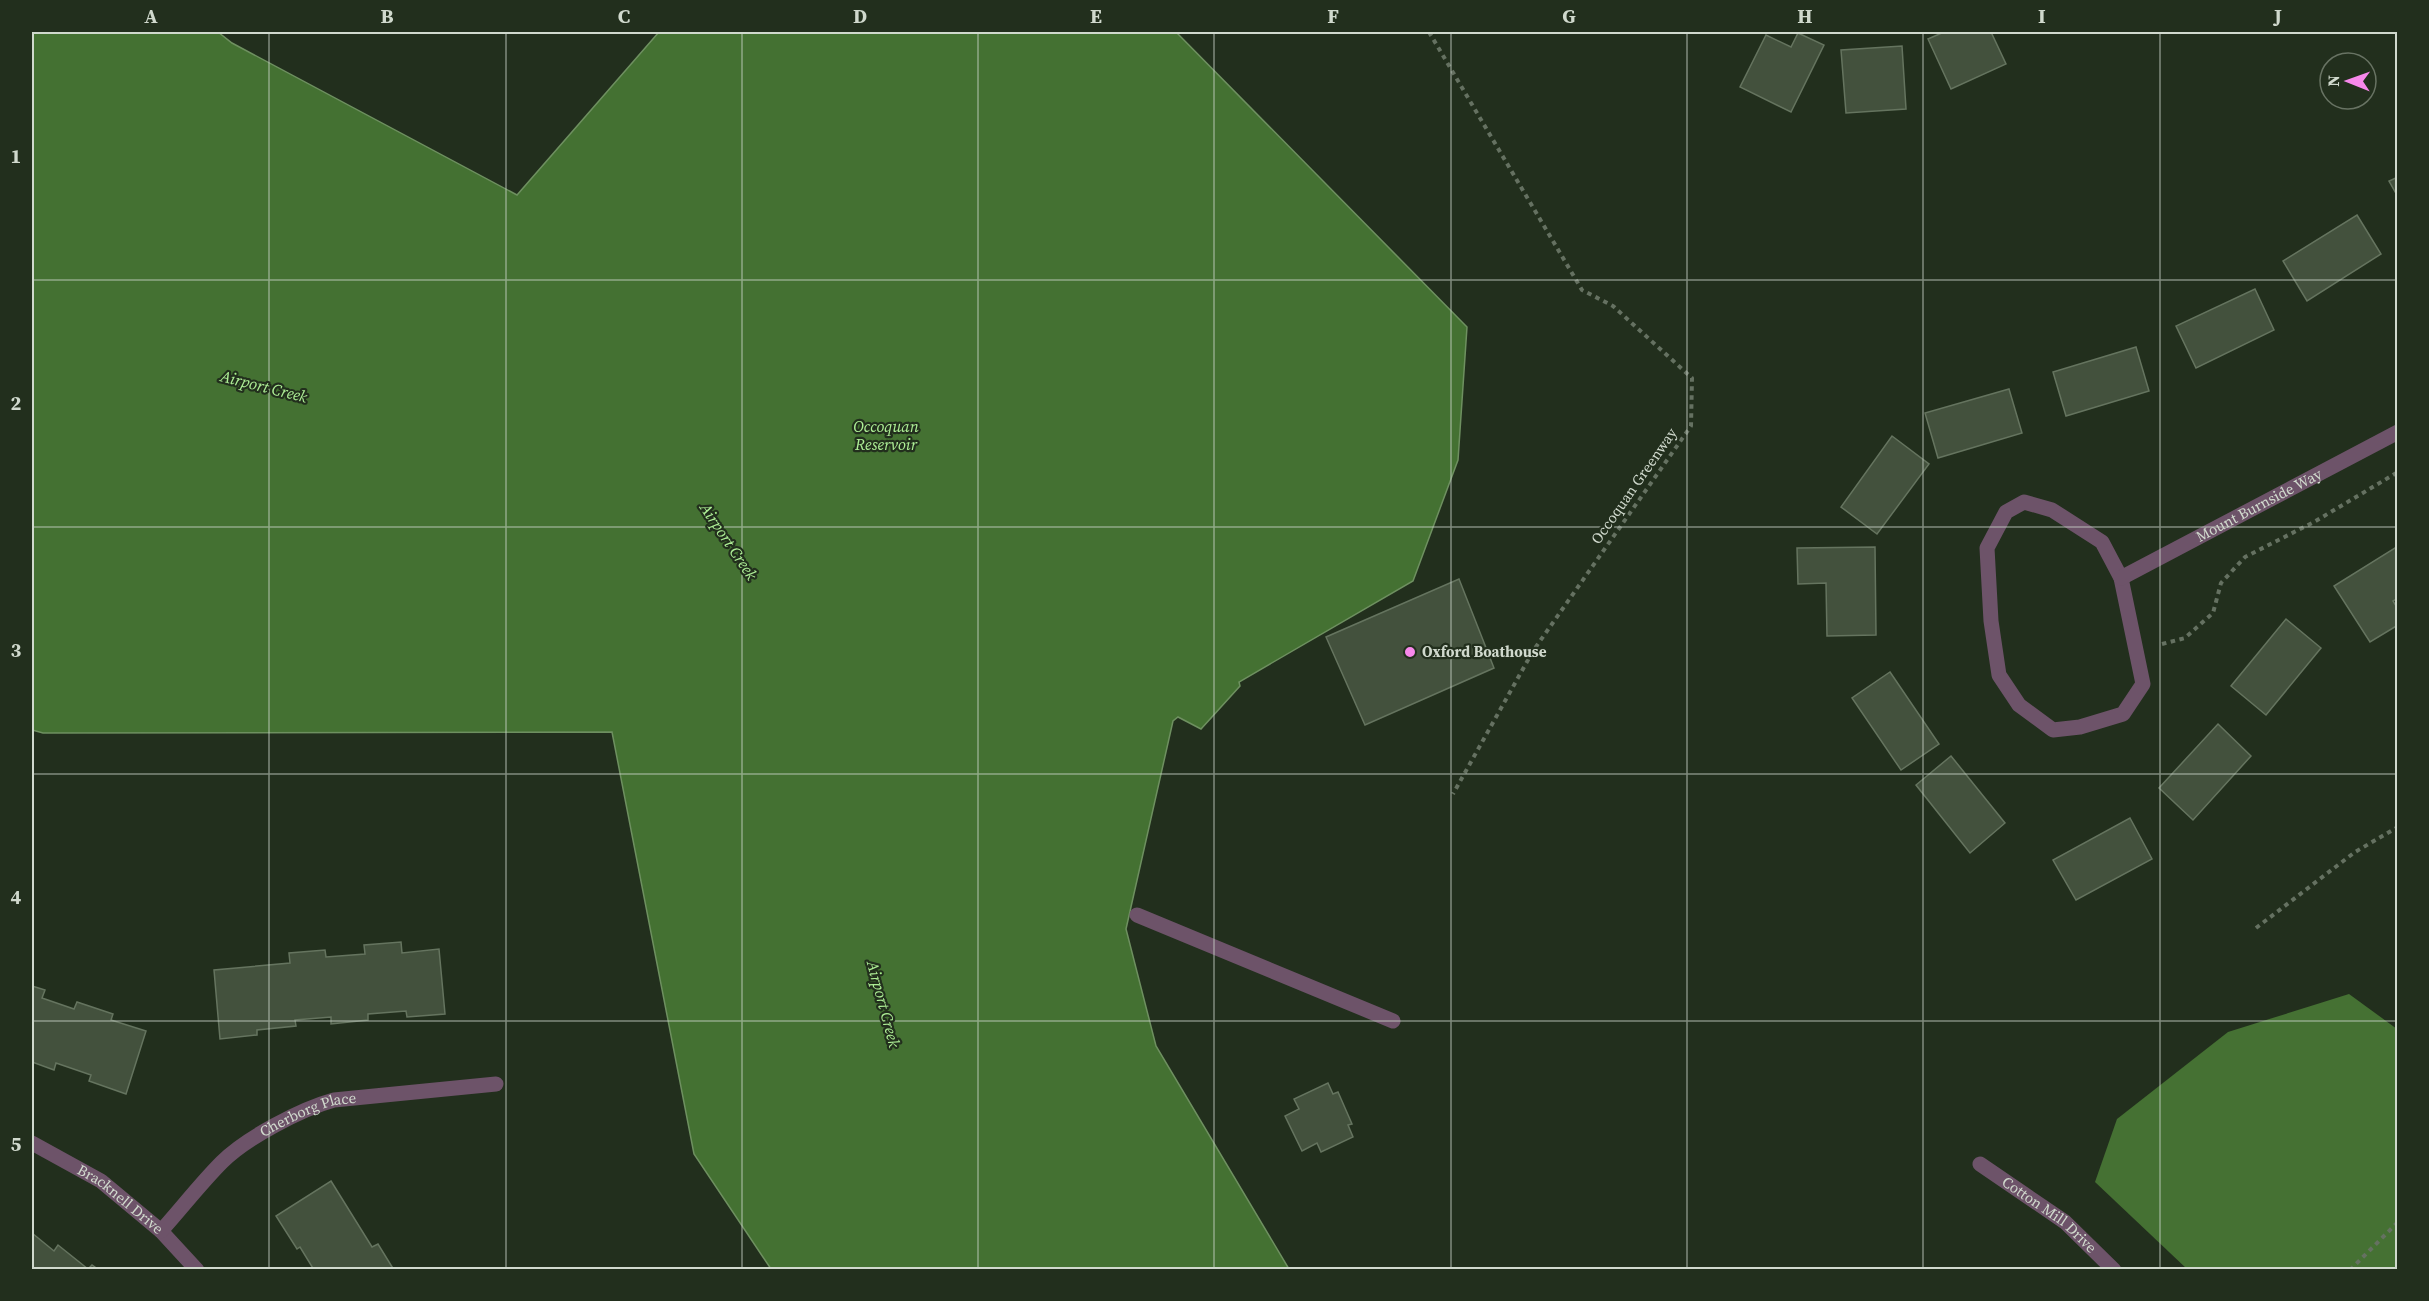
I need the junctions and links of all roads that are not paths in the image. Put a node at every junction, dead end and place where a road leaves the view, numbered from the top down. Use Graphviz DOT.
graph roads {
  1 [pos="2397,432"];
  2 [pos="2121,578"];
  3 [pos="1137,915"];
  4 [pos="1393,1021"];
  5 [pos="496,1084"];
  6 [pos="32,1143"];
  7 [pos="1980,1164"];
  8 [pos="161,1232"];
  9 [pos="197,1269"];
  10 [pos="2114,1269"];
  1 -- 2 [label="street, Mount Burnside Way"];
  2 -- 2 [label="street"];
  3 -- 4 [label="street"];
  5 -- 8 [label="street, Cherborg Place"];
  6 -- 8 [label="street, Bracknell Drive"];
  7 -- 10 [label="street, Cotton Mill Drive"];
  8 -- 9 [label="street, Bracknell Drive"];
}
